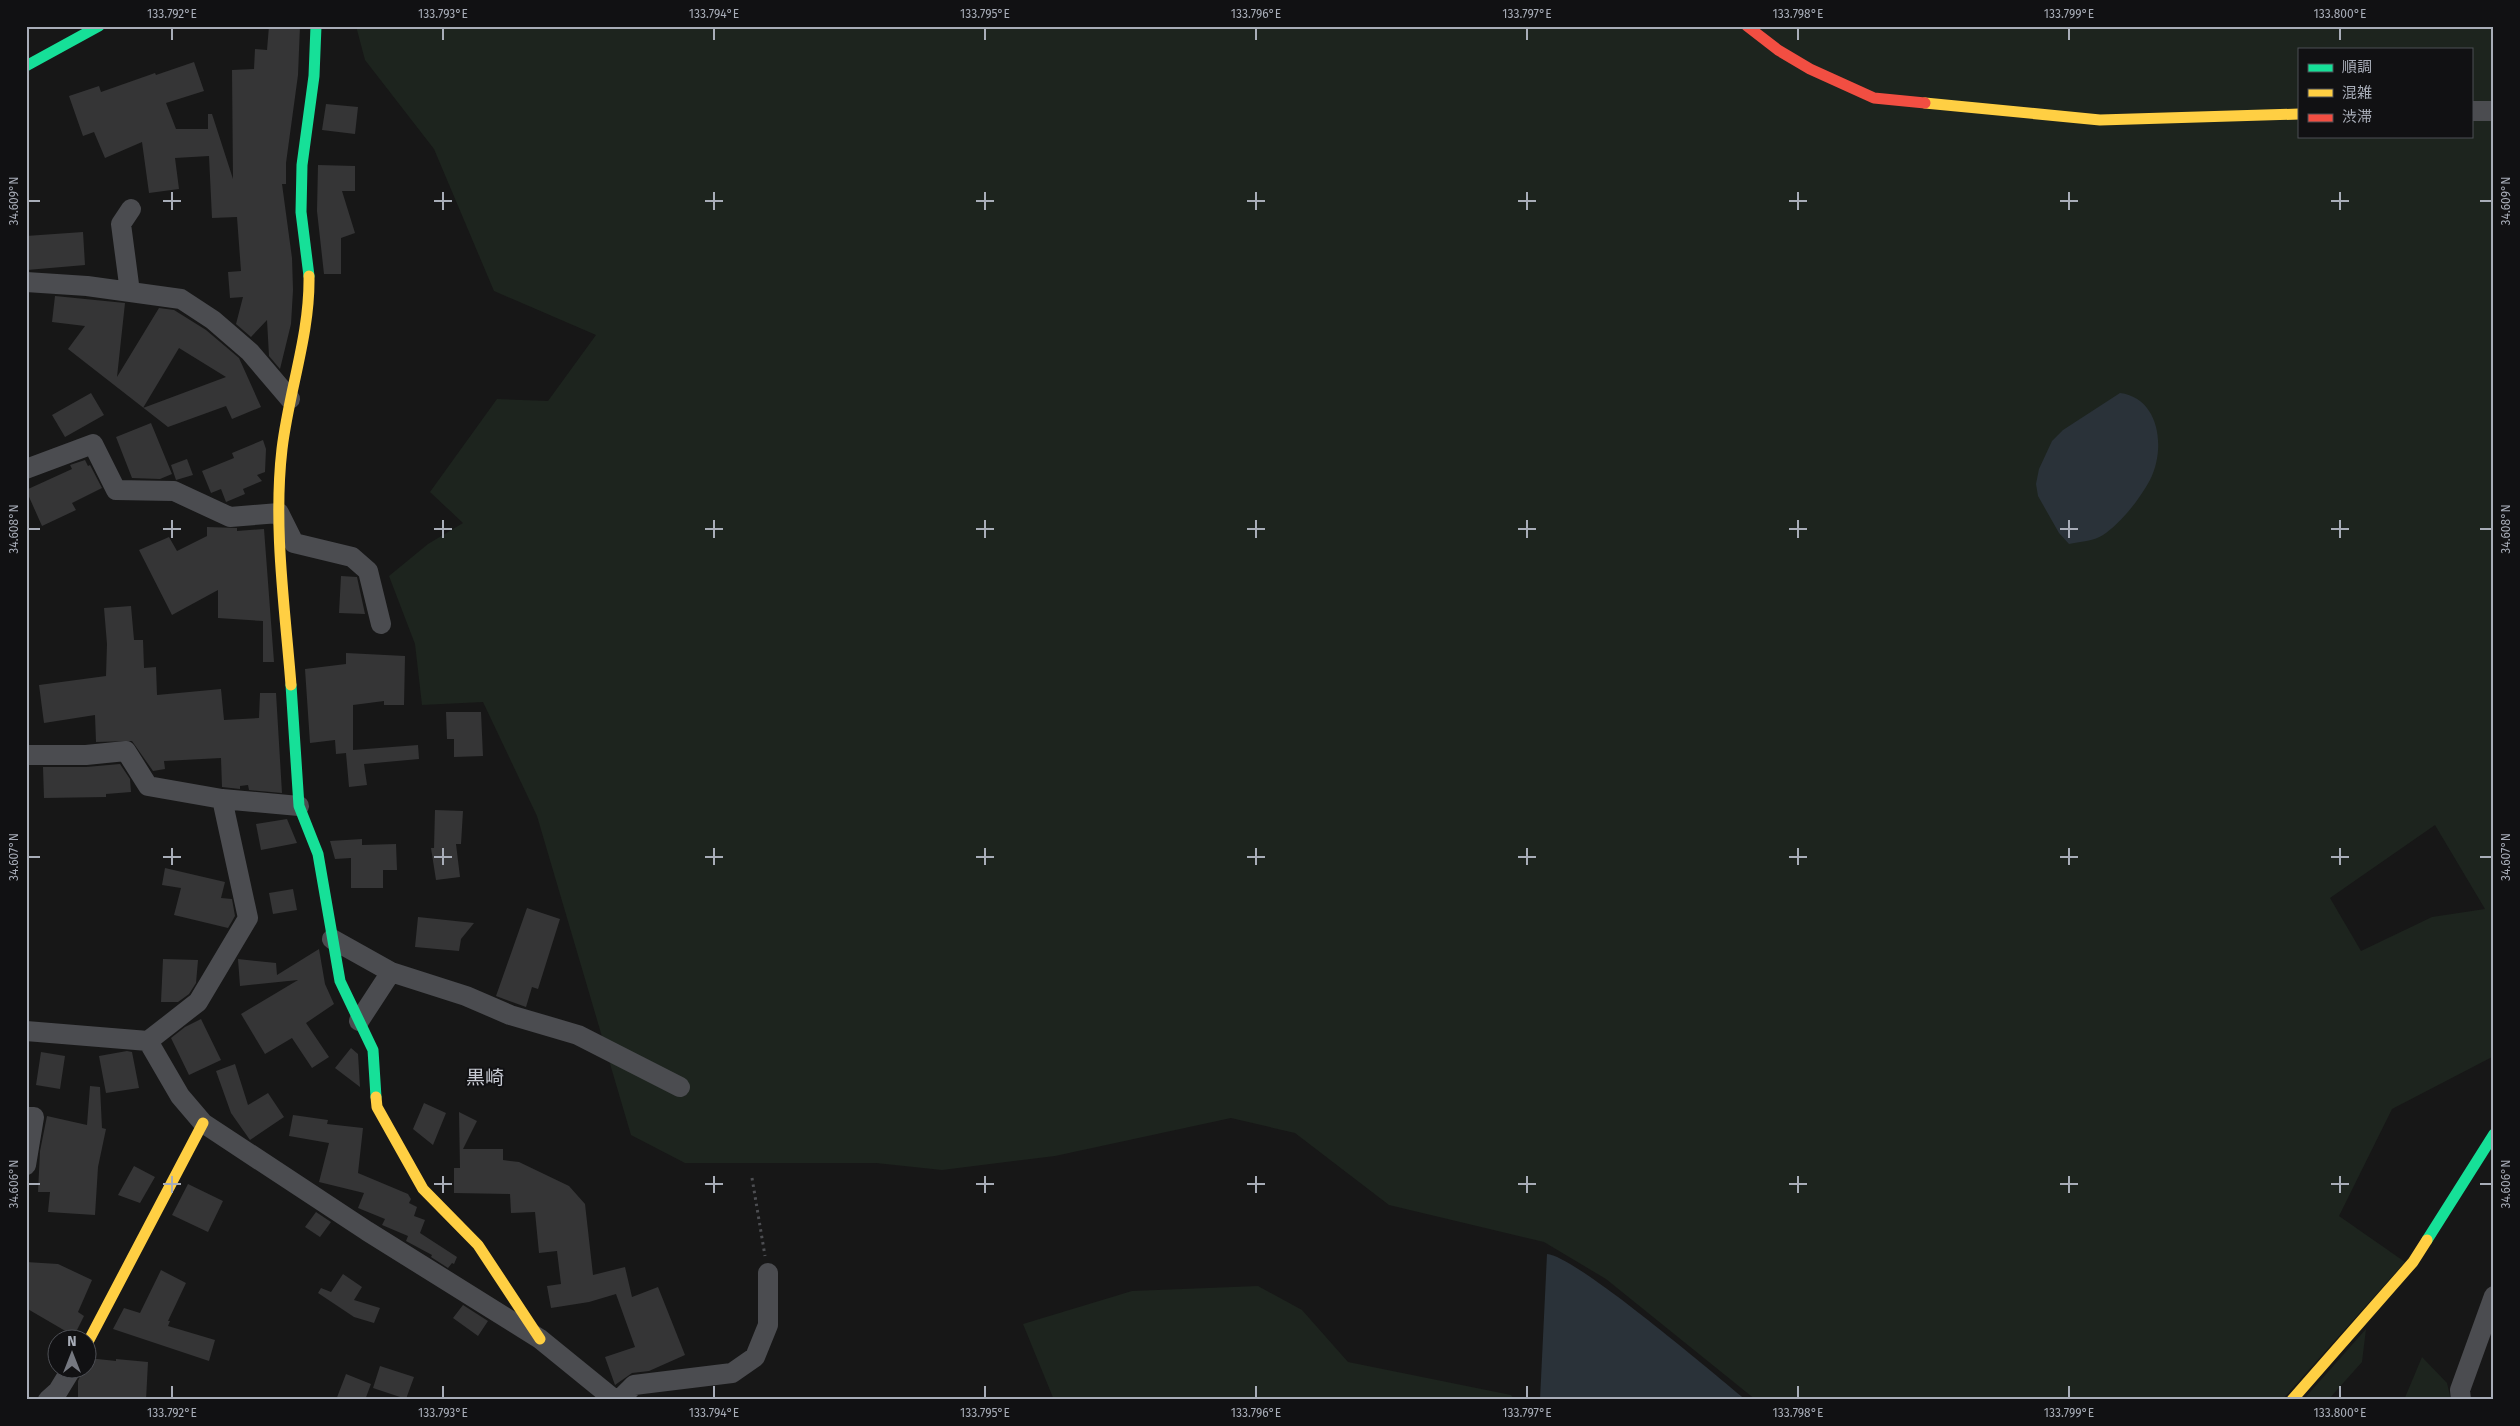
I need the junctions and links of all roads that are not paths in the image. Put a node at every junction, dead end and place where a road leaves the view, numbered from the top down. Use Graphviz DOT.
graph roads {
  1 [pos="99,26"];
  2 [pos="316,26"];
  3 [pos="1747,26"];
  4 [pos="26,66"];
  5 [pos="2472,111"];
  6 [pos="2494,111"];
  7 [pos="2298,114"];
  8 [pos="131,209"];
  9 [pos="26,282"];
  10 [pos="130,292"];
  11 [pos="290,399"];
  12 [pos="26,469"];
  13 [pos="279,513"];
  14 [pos="381,624"];
  15 [pos="26,755"];
  16 [pos="222,799"];
  17 [pos="299,806"];
  18 [pos="332,939"];
  19 [pos="391,972"];
  20 [pos="359,1021"];
  21 [pos="26,1031"];
  22 [pos="148,1041"];
  23 [pos="680,1087"];
  24 [pos="26,1117"];
  25 [pos="204,1123"];
  26 [pos="2494,1134"];
  27 [pos="26,1165"];
  28 [pos="768,1274"];
  29 [pos="2494,1296"];
  30 [pos="95,1328"];
  31 [pos="540,1339"];
  32 [pos="66,1378"];
  33 [pos="48,1400"];
  34 [pos="615,1400"];
  35 [pos="620,1400"];
  36 [pos="2292,1400"];
  37 [pos="2461,1400"];
  1 -- 4 [label="street"];
  2 -- 11 [label="street"];
  3 -- 7 [label="street"];
  5 -- 6 [label="street"];
  8 -- 10 [label="street"];
  9 -- 10 [label="street"];
  10 -- 11 [label="street"];
  11 -- 13 [label="street"];
  12 -- 13 [label="street"];
  13 -- 14 [label="street"];
  13 -- 17 [label="street"];
  15 -- 16 [label="street"];
  16 -- 17 [label="street"];
  16 -- 22 [label="street"];
  17 -- 18 [label="street"];
  18 -- 19 [label="street"];
  18 -- 20 [label="street"];
  19 -- 20 [label="street"];
  19 -- 23 [label="street"];
  20 -- 31 [label="street"];
  21 -- 22 [label="street"];
  22 -- 25 [label="street"];
  24 -- 27 [label="street"];
  25 -- 30 [label="street"];
  25 -- 31 [label="street"];
  26 -- 36 [label="street"];
  28 -- 35 [label="street"];
  29 -- 37 [label="street"];
  31 -- 34 [label="street"];
  32 -- 33 [label="street"];
}
